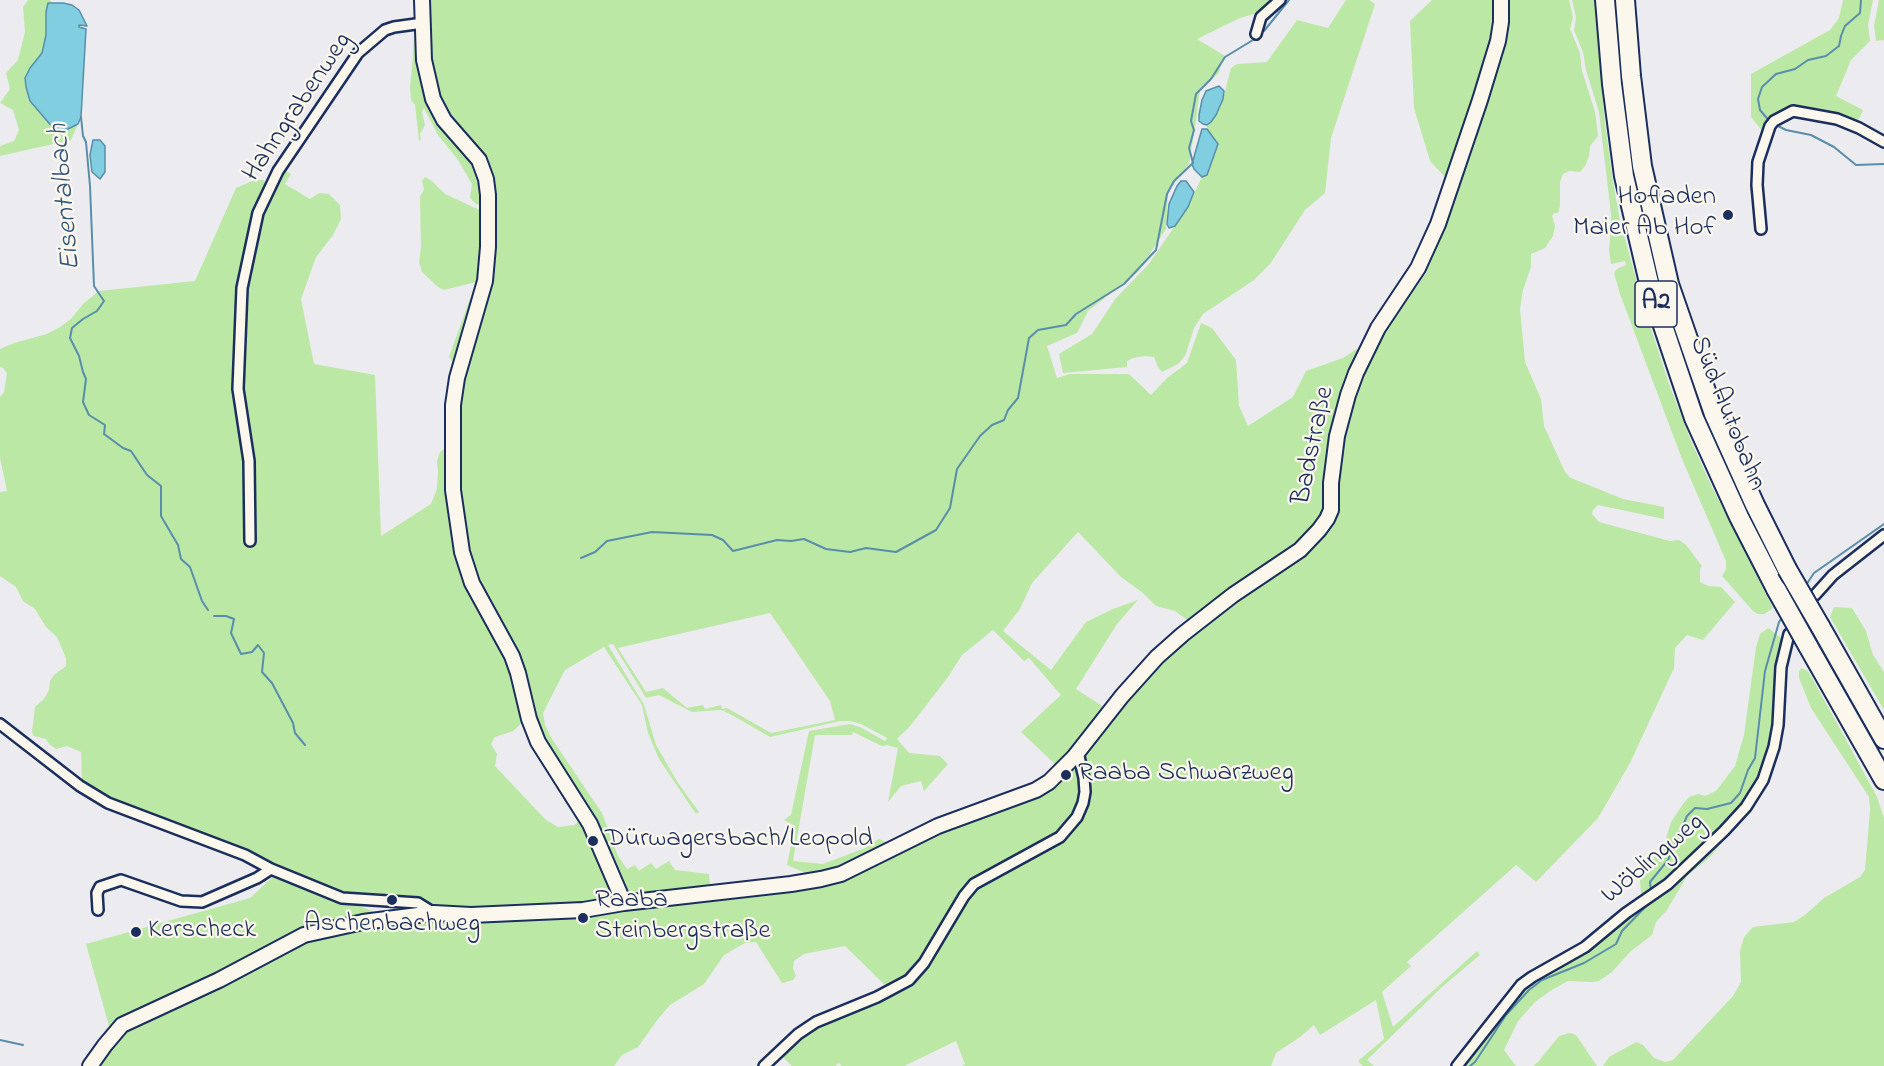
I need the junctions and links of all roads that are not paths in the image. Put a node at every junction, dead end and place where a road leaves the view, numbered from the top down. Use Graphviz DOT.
graph roads {
  1 [pos="422,0"];
  2 [pos="1280,0"];
  3 [pos="1501,0"];
  4 [pos="1605,0"];
  5 [pos="1624,0"];
  6 [pos="423,23"];
  7 [pos="1256,34"];
  8 [pos="1884,142"];
  9 [pos="1761,229"];
  10 [pos="1884,535"];
  11 [pos="250,541"];
  12 [pos="1815,595"];
  13 [pos="1789,634"];
  14 [pos="0,724"];
  15 [pos="1884,739"];
  16 [pos="1078,752"];
  17 [pos="1884,780"];
  18 [pos="271,869"];
  19 [pos="624,903"];
  20 [pos="98,910"];
  21 [pos="434,913"];
  22 [pos="90,1066"];
  23 [pos="764,1066"];
  24 [pos="1457,1066"];
  1 -- 6 [label="street"];
  2 -- 7 [label="street"];
  3 -- 16 [label="street, Badstraße"];
  4 -- 17 [label="highway, Süd Autobahn / A2, bridge"];
  5 -- 15 [label="highway, Süd Autobahn / A2, bridge"];
  6 -- 11 [label="street, Hahngrabenweg"];
  6 -- 19 [label="street"];
  8 -- 9 [label="street"];
  10 -- 12 [label="street"];
  13 -- 24 [label="street, Wöblingweg"];
  14 -- 18 [label="street"];
  16 -- 19 [label="street, Badstraße"];
  16 -- 23 [label="street"];
  18 -- 20 [label="street"];
  18 -- 21 [label="street"];
  19 -- 21 [label="street, Badstraße"];
  21 -- 22 [label="street, Badstraße"];
}
